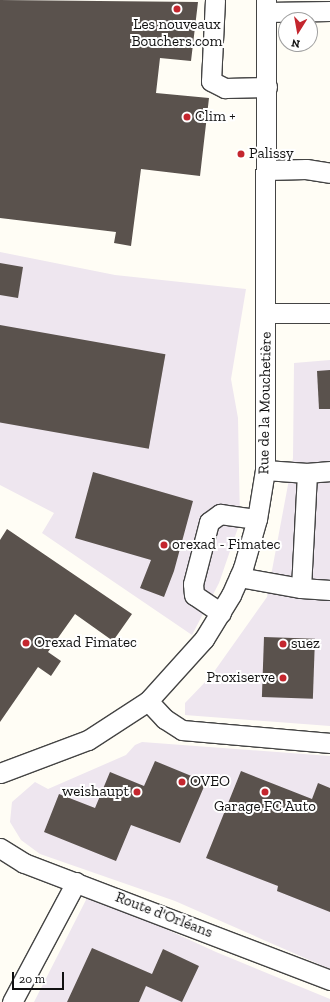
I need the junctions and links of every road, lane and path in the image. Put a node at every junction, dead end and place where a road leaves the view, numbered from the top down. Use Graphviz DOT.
graph roads {
  1 [pos="216,0"];
  2 [pos="266,6"];
  3 [pos="330,11"];
  4 [pos="267,87"];
  5 [pos="266,170"];
  6 [pos="330,173"];
  7 [pos="266,313"];
  8 [pos="330,313"];
  9 [pos="265,470"];
  10 [pos="330,471"];
  11 [pos="307,472"];
  12 [pos="257,519"];
  13 [pos="239,577"];
  14 [pos="301,588"];
  15 [pos="330,590"];
  16 [pos="221,613"];
  17 [pos="148,701"];
  18 [pos="330,743"];
  19 [pos="0,773"];
  20 [pos="0,848"];
  21 [pos="76,882"];
  22 [pos="330,980"];
  23 [pos="12,1002"];
  1 -- 4 [label="street"];
  2 -- 3 [label="street"];
  2 -- 4 [label="street, Rue de la Mouchetière"];
  4 -- 5 [label="street, Rue de la Mouchetière"];
  5 -- 6 [label="street"];
  5 -- 7 [label="street, Rue de la Mouchetière"];
  7 -- 8 [label="street"];
  7 -- 9 [label="street, Rue de la Mouchetière"];
  9 -- 11 [label="street"];
  9 -- 12 [label="street, Rue de la Mouchetière"];
  10 -- 11 [label="street"];
  11 -- 14 [label="street"];
  12 -- 13 [label="street, Rue de la Mouchetière"];
  12 -- 16 [label="street"];
  13 -- 14 [label="street"];
  13 -- 16 [label="street, Rue de la Mouchetière"];
  14 -- 15 [label="street"];
  16 -- 17 [label="street, Rue de la Mouchetière"];
  17 -- 18 [label="street"];
  17 -- 19 [label="street, Rue de la Mouchetière"];
  20 -- 21 [label="street, Route d'Orléans"];
  21 -- 22 [label="street, Route d'Orléans"];
  21 -- 23 [label="street"];
}
